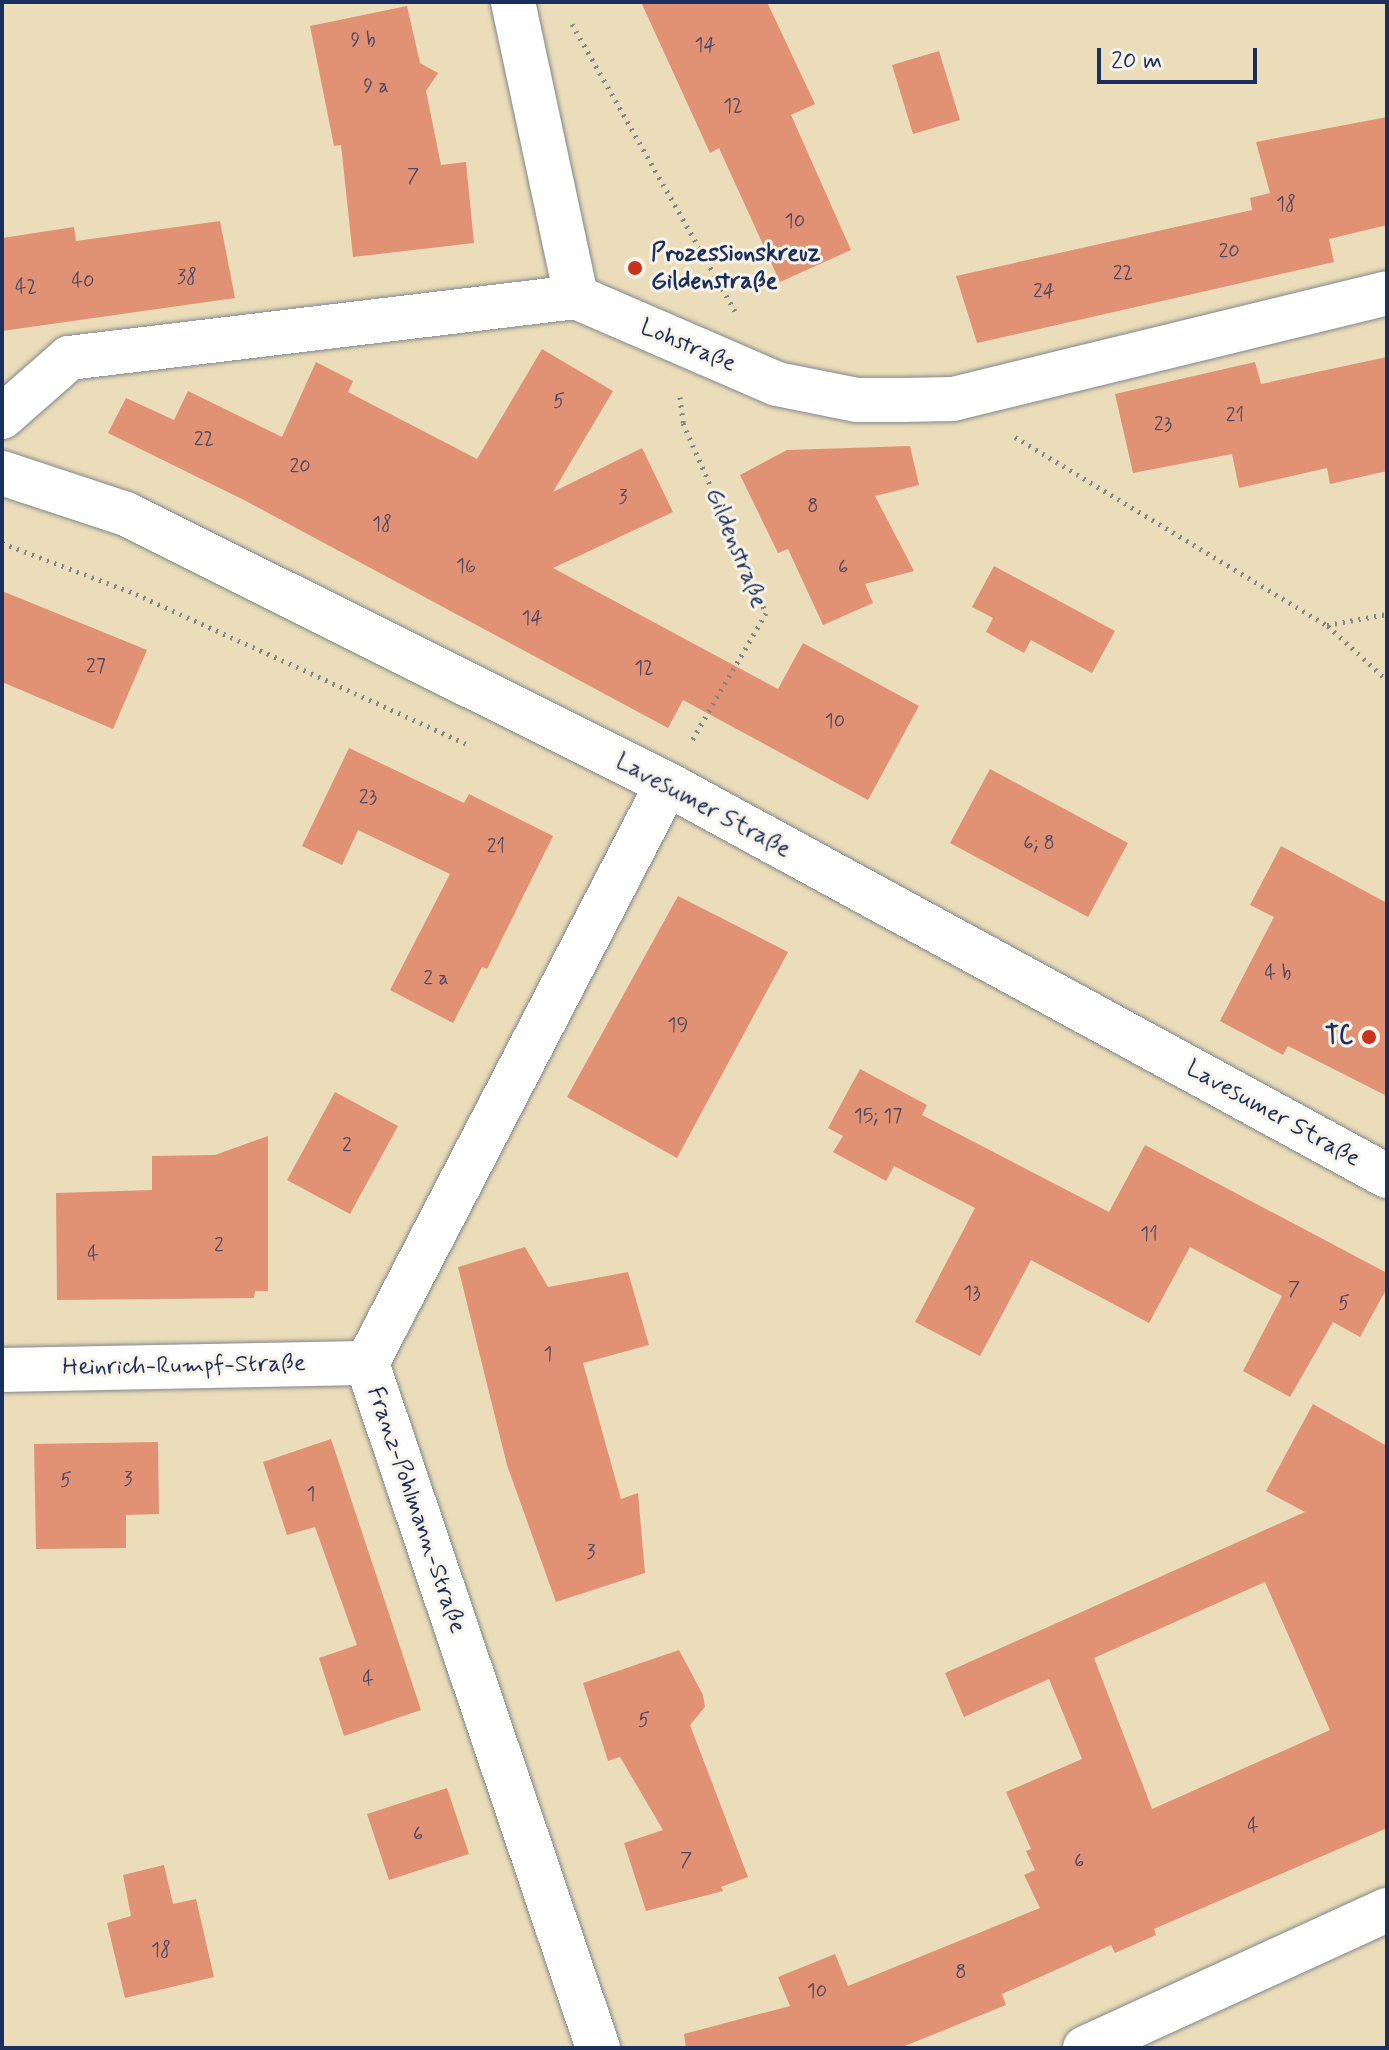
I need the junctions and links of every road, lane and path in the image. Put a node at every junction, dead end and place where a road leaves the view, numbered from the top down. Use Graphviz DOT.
graph roads {
  1 [pos="514,6"];
  2 [pos="1387,293"];
  3 [pos="576,297"];
  4 [pos="738,316"];
  5 [pos="674,340"];
  6 [pos="953,399"];
  7 [pos="2,417"];
  8 [pos="2,473"];
  9 [pos="2,543"];
  10 [pos="1387,614"];
  11 [pos="1327,625"];
  12 [pos="1387,680"];
  13 [pos="482,752"];
  14 [pos="667,784"];
  15 [pos="1387,1176"];
  16 [pos="367,1363"];
  17 [pos="2,1370"];
  18 [pos="1387,1910"];
  19 [pos="598,2048"];
  20 [pos="1085,2048"];
  1 -- 3 [label="street"];
  1 -- 4 [label="path"];
  2 -- 6 [label="street, Lohstraße"];
  3 -- 5 [label="street, Lohstraße"];
  3 -- 7 [label="street"];
  5 -- 6 [label="street, Lohstraße"];
  5 -- 14 [label="path, Gildenstraße"];
  6 -- 11 [label="path"];
  8 -- 14 [label="street, Lavesumer Straße"];
  9 -- 13 [label="path"];
  10 -- 11 [label="path"];
  11 -- 12 [label="path"];
  14 -- 15 [label="street, Lavesumer Straße"];
  14 -- 16 [label="street, Franz-Pohlmann-Straße"];
  16 -- 17 [label="street, Heinrich-Rumpf-Straße"];
  16 -- 19 [label="street, Franz-Pohlmann-Straße"];
  18 -- 20 [label="street"];
}
